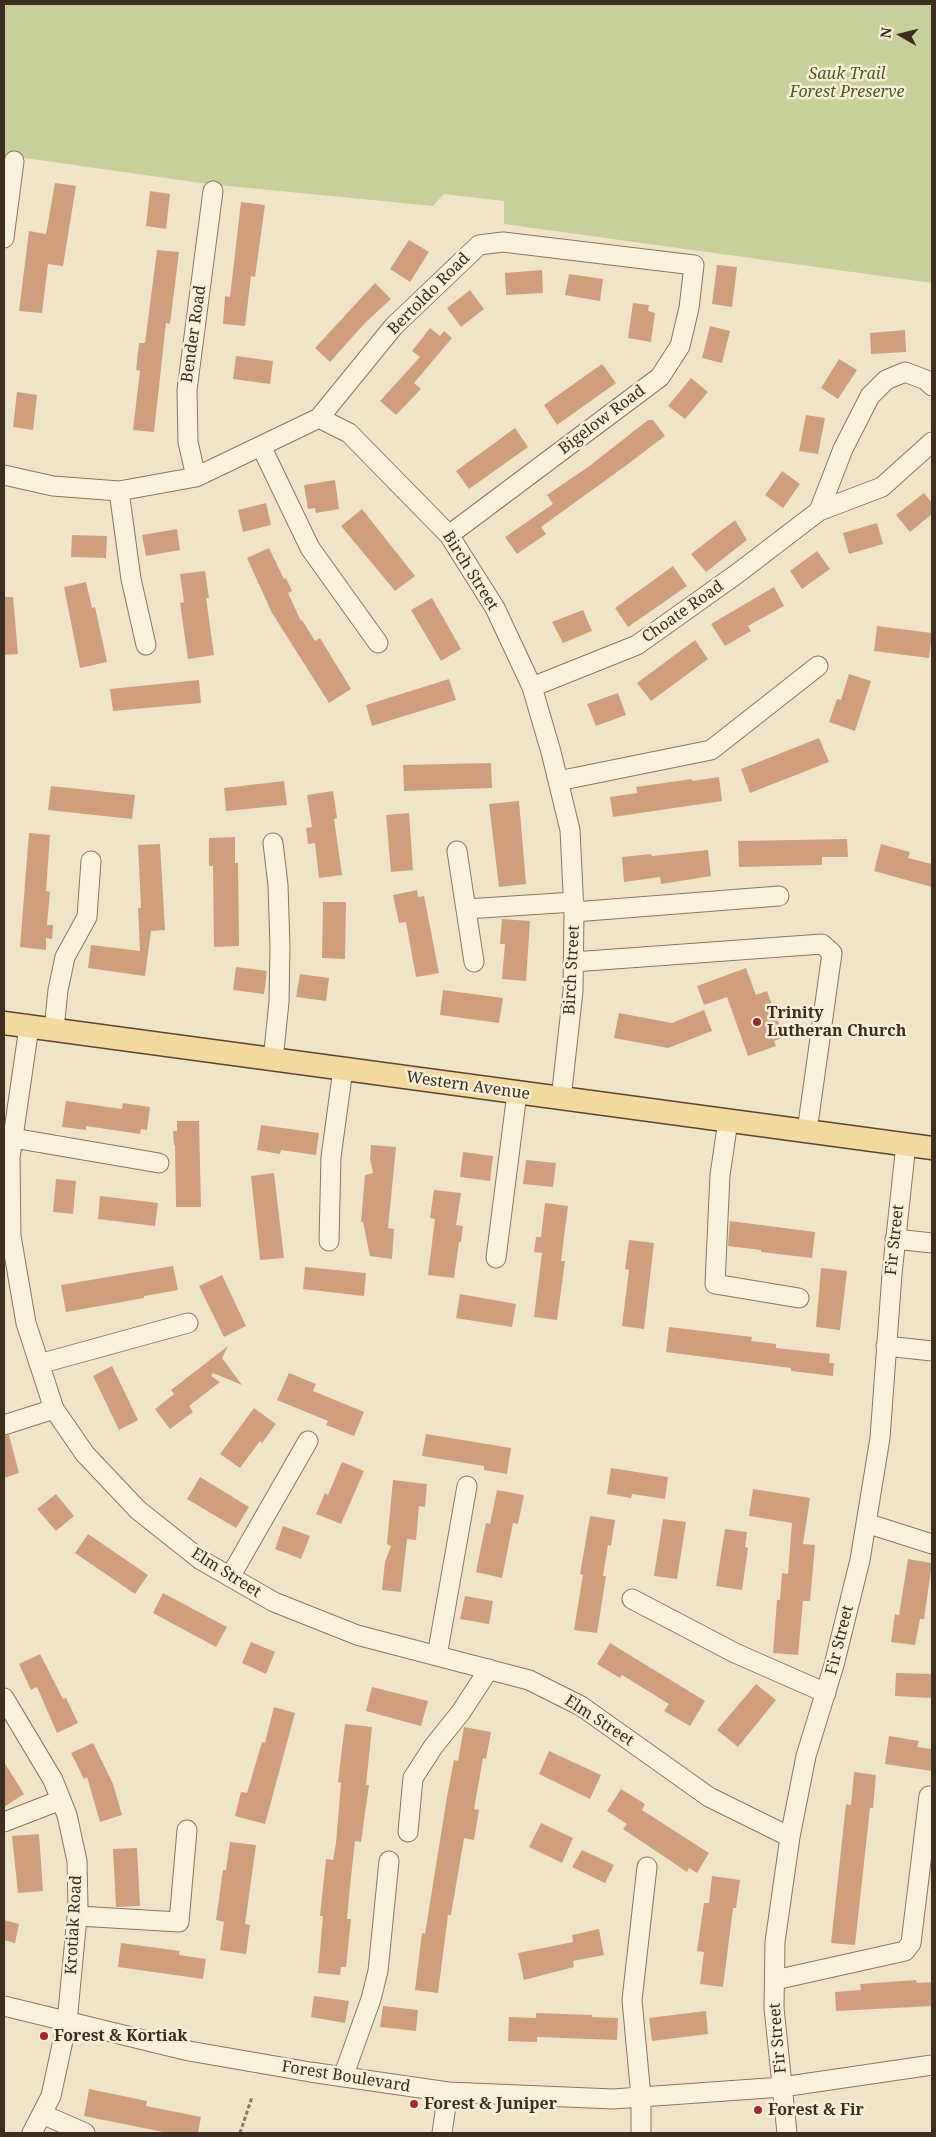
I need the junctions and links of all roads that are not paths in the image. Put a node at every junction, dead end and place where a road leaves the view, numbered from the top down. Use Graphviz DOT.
graph roads {
  1 [pos="14,161"];
  2 [pos="213,192"];
  3 [pos="4,238"];
  4 [pos="694,266"];
  5 [pos="932,386"];
  6 [pos="319,418"];
  7 [pos="932,442"];
  8 [pos="262,446"];
  9 [pos="4,475"];
  10 [pos="196,477"];
  11 [pos="120,491"];
  12 [pos="819,511"];
  13 [pos="450,535"];
  14 [pos="378,643"];
  15 [pos="146,645"];
  16 [pos="818,666"];
  17 [pos="532,687"];
  18 [pos="558,781"];
  19 [pos="273,843"];
  20 [pos="457,851"];
  21 [pos="91,861"];
  22 [pos="779,896"];
  23 [pos="574,907"];
  24 [pos="466,909"];
  25 [pos="474,962"];
  26 [pos="573,962"];
  27 [pos="4,1023"];
  28 [pos="29,1026"];
  29 [pos="54,1029"];
  30 [pos="273,1060"];
  31 [pos="343,1069"];
  32 [pos="516,1093"];
  33 [pos="561,1099"];
  34 [pos="728,1121"];
  35 [pos="807,1131"];
  36 [pos="906,1144"];
  37 [pos="9,1148"];
  38 [pos="932,1148"];
  39 [pos="159,1163"];
  40 [pos="7,1237"];
  41 [pos="896,1239"];
  42 [pos="329,1241"];
  43 [pos="932,1243"];
  44 [pos="496,1258"];
  45 [pos="799,1298"];
  46 [pos="188,1323"];
  47 [pos="886,1346"];
  48 [pos="932,1351"];
  49 [pos="40,1364"];
  50 [pos="54,1409"];
  51 [pos="4,1425"];
  52 [pos="308,1442"];
  53 [pos="467,1486"];
  54 [pos="866,1523"];
  55 [pos="932,1544"];
  56 [pos="230,1577"];
  57 [pos="632,1599"];
  58 [pos="437,1656"];
  59 [pos="489,1670"];
  60 [pos="826,1692"];
  61 [pos="4,1698"];
  62 [pos="929,1796"];
  63 [pos="62,1800"];
  64 [pos="4,1822"];
  65 [pos="187,1830"];
  66 [pos="408,1832"];
  67 [pos="790,1837"];
  68 [pos="389,1861"];
  69 [pos="648,1868"];
  70 [pos="78,1916"];
  71 [pos="775,1980"];
  72 [pos="4,2006"];
  73 [pos="67,2022"];
  74 [pos="932,2065"];
  75 [pos="343,2077"];
  76 [pos="782,2086"];
  77 [pos="448,2092"];
  78 [pos="641,2097"];
  79 [pos="42,2114"];
  80 [pos="32,2133"];
  81 [pos="85,2133"];
  82 [pos="442,2133"];
  83 [pos="641,2133"];
  84 [pos="787,2133"];
  1 -- 3 [label="street"];
  2 -- 10 [label="street, Bender Road"];
  4 -- 6 [label="street, Bertoldo Road"];
  4 -- 13 [label="street, Bigelow Road"];
  5 -- 12 [label="street"];
  6 -- 8 [label="street"];
  6 -- 13 [label="street, Birch Street"];
  7 -- 12 [label="street, Choate Road"];
  8 -- 10 [label="street"];
  8 -- 14 [label="street"];
  9 -- 11 [label="street"];
  10 -- 11 [label="street"];
  11 -- 15 [label="street"];
  12 -- 17 [label="street, Choate Road"];
  13 -- 17 [label="street, Birch Street"];
  16 -- 18 [label="street"];
  17 -- 18 [label="street, Birch Street"];
  18 -- 23 [label="street, Birch Street"];
  19 -- 30 [label="street"];
  20 -- 24 [label="street"];
  21 -- 29 [label="street"];
  22 -- 23 [label="street"];
  23 -- 24 [label="street"];
  23 -- 26 [label="street, Birch Street"];
  24 -- 25 [label="street"];
  26 -- 33 [label="street, Birch Street"];
  26 -- 35 [label="street"];
  27 -- 28 [label="main road, Western Avenue"];
  28 -- 29 [label="main road, Western Avenue"];
  28 -- 37 [label="street, Elm Street"];
  29 -- 30 [label="main road, Western Avenue"];
  30 -- 31 [label="main road, Western Avenue"];
  31 -- 32 [label="main road, Western Avenue"];
  31 -- 42 [label="street"];
  32 -- 33 [label="main road, Western Avenue"];
  32 -- 44 [label="street"];
  33 -- 34 [label="main road, Western Avenue"];
  34 -- 35 [label="main road, Western Avenue"];
  34 -- 45 [label="street"];
  35 -- 36 [label="main road, Western Avenue"];
  36 -- 38 [label="main road, Western Avenue"];
  36 -- 41 [label="street, Fir Street"];
  37 -- 39 [label="street"];
  37 -- 40 [label="street, Elm Street"];
  40 -- 49 [label="street, Elm Street"];
  41 -- 43 [label="street"];
  41 -- 47 [label="street, Fir Street"];
  46 -- 49 [label="street"];
  47 -- 48 [label="street"];
  47 -- 54 [label="street, Fir Street"];
  49 -- 50 [label="street, Elm Street"];
  50 -- 51 [label="street"];
  50 -- 56 [label="street, Elm Street"];
  52 -- 56 [label="street"];
  53 -- 58 [label="street"];
  54 -- 55 [label="street"];
  54 -- 60 [label="street, Fir Street"];
  56 -- 58 [label="street, Elm Street"];
  57 -- 60 [label="street"];
  58 -- 59 [label="street, Elm Street"];
  59 -- 66 [label="street"];
  59 -- 67 [label="street, Elm Street"];
  60 -- 67 [label="street, Fir Street"];
  61 -- 63 [label="street, Krotiak Road"];
  62 -- 71 [label="street"];
  63 -- 64 [label="street"];
  63 -- 70 [label="street, Krotiak Road"];
  65 -- 70 [label="street"];
  67 -- 71 [label="street, Fir Street"];
  68 -- 75 [label="street"];
  69 -- 78 [label="street"];
  70 -- 73 [label="street, Krotiak Road"];
  71 -- 76 [label="street, Fir Street"];
  72 -- 73 [label="street, Forest Boulevard"];
  73 -- 75 [label="street, Forest Boulevard"];
  73 -- 79 [label="street, Krotiak Road"];
  74 -- 76 [label="street, Forest Boulevard"];
  75 -- 77 [label="street, Forest Boulevard"];
  76 -- 78 [label="street, Forest Boulevard"];
  76 -- 84 [label="street, Fir Street"];
  77 -- 78 [label="street, Forest Boulevard"];
  77 -- 82 [label="street"];
  78 -- 83 [label="street"];
  79 -- 80 [label="street, Krotiak Road"];
  79 -- 81 [label="street"];
}
